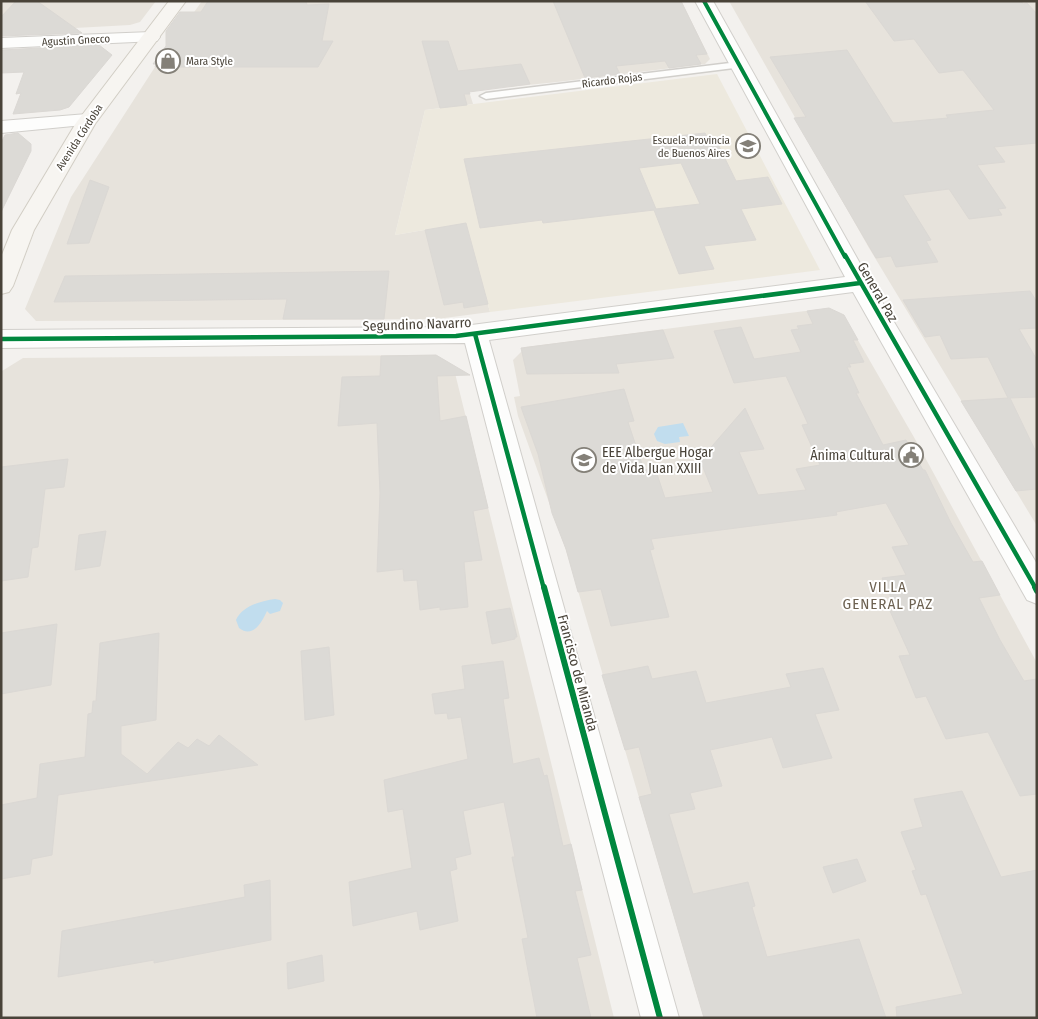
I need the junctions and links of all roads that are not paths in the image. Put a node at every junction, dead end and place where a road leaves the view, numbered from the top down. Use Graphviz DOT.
graph roads {
  1 [pos="178,1"];
  2 [pos="704,1"];
  3 [pos="151,37"];
  4 [pos="1,43"];
  5 [pos="738,65"];
  6 [pos="486,96"];
  7 [pos="88,120"];
  8 [pos="1,127"];
  9 [pos="860,283"];
  10 [pos="1,286"];
  11 [pos="475,334"];
  12 [pos="1,339"];
  13 [pos="1037,592"];
  14 [pos="660,1018"];
  1 -- 3 [label="main road, Avenida Córdoba"];
  2 -- 5 [label="street, General Paz"];
  3 -- 4 [label="street, Agustín Gnecco"];
  3 -- 7 [label="main road, Avenida Córdoba"];
  5 -- 6 [label="lane, Ricardo Rojas"];
  5 -- 9 [label="street, General Paz"];
  7 -- 8 [label="street"];
  7 -- 10 [label="main road, Avenida Córdoba"];
  9 -- 11 [label="street, Segundino Navarro"];
  9 -- 13 [label="street, General Paz"];
  11 -- 12 [label="street, Segundino Navarro"];
  11 -- 14 [label="street, Francisco de Miranda"];
}
